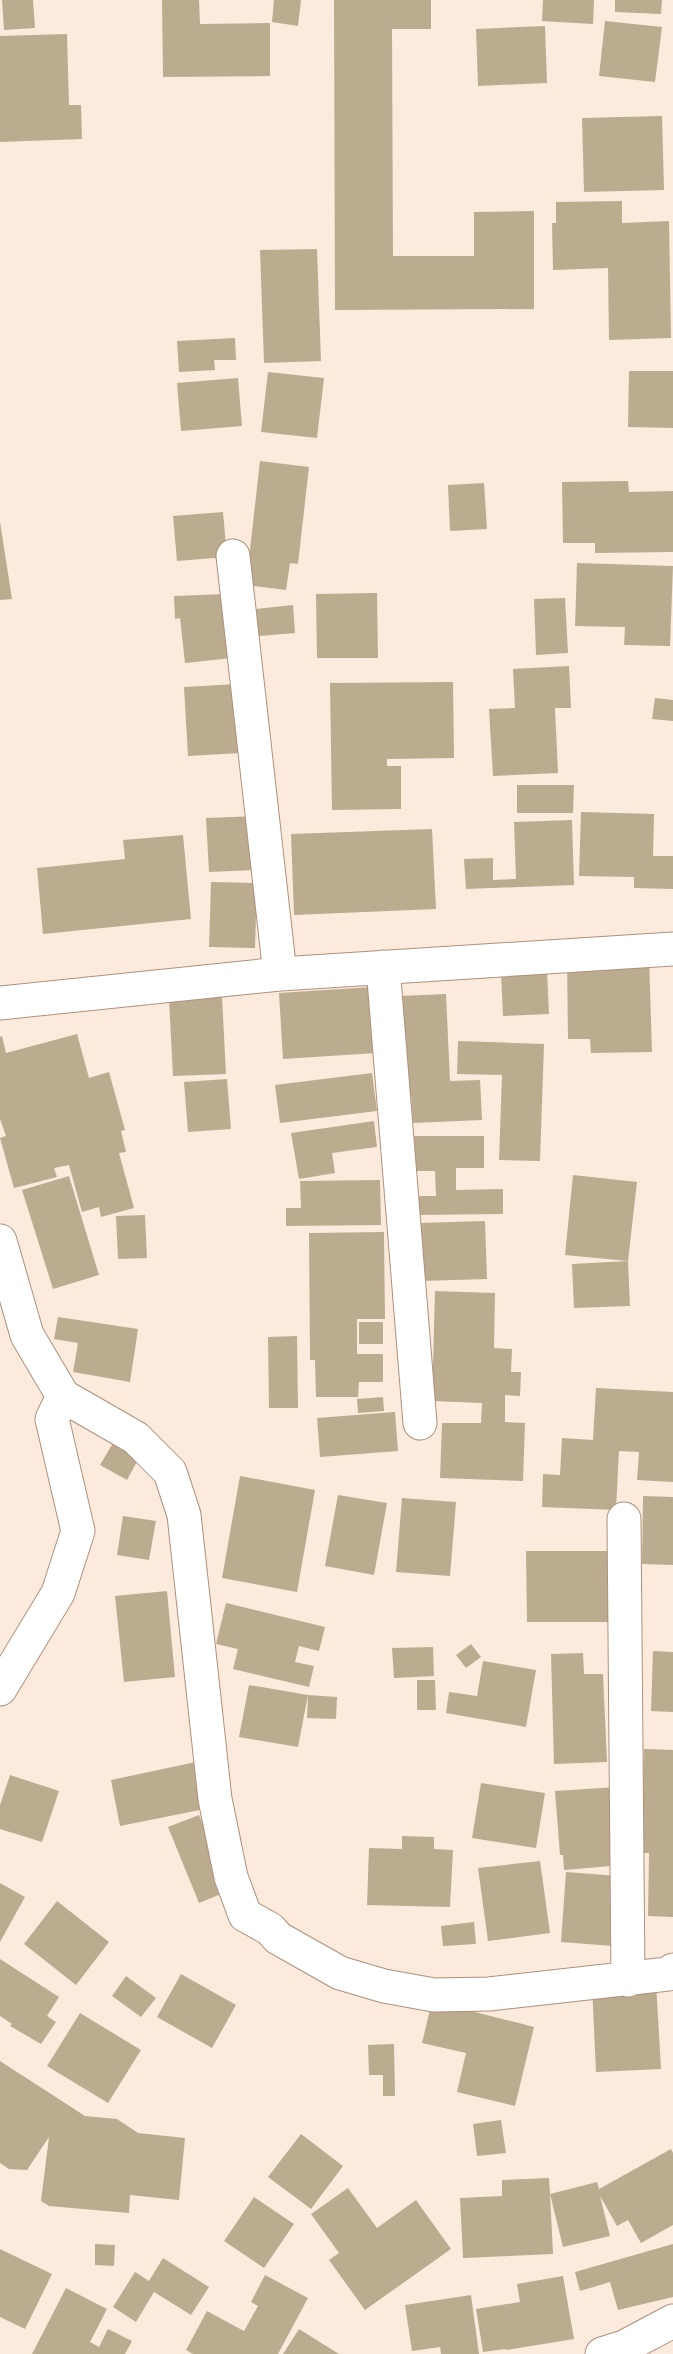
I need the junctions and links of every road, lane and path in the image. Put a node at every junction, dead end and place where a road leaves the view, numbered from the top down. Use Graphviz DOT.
graph roads {
  1 [pos="233,556"];
  2 [pos="673,949"];
  3 [pos="383,967"];
  4 [pos="280,974"];
  5 [pos="0,1003"];
  6 [pos="0,1241"];
  7 [pos="63,1396"];
  8 [pos="420,1423"];
  9 [pos="624,1519"];
  10 [pos="0,1689"];
  11 [pos="673,1970"];
  12 [pos="628,1980"];
  13 [pos="673,2321"];
  14 [pos="602,2354"];
  1 -- 4 [label="street"];
  2 -- 3 [label="street"];
  3 -- 4 [label="street"];
  3 -- 8 [label="street"];
  4 -- 5 [label="street"];
  6 -- 7 [label="street"];
  7 -- 10 [label="street"];
  7 -- 12 [label="street"];
  9 -- 12 [label="street"];
  11 -- 12 [label="street"];
  13 -- 14 [label="street"];
}
